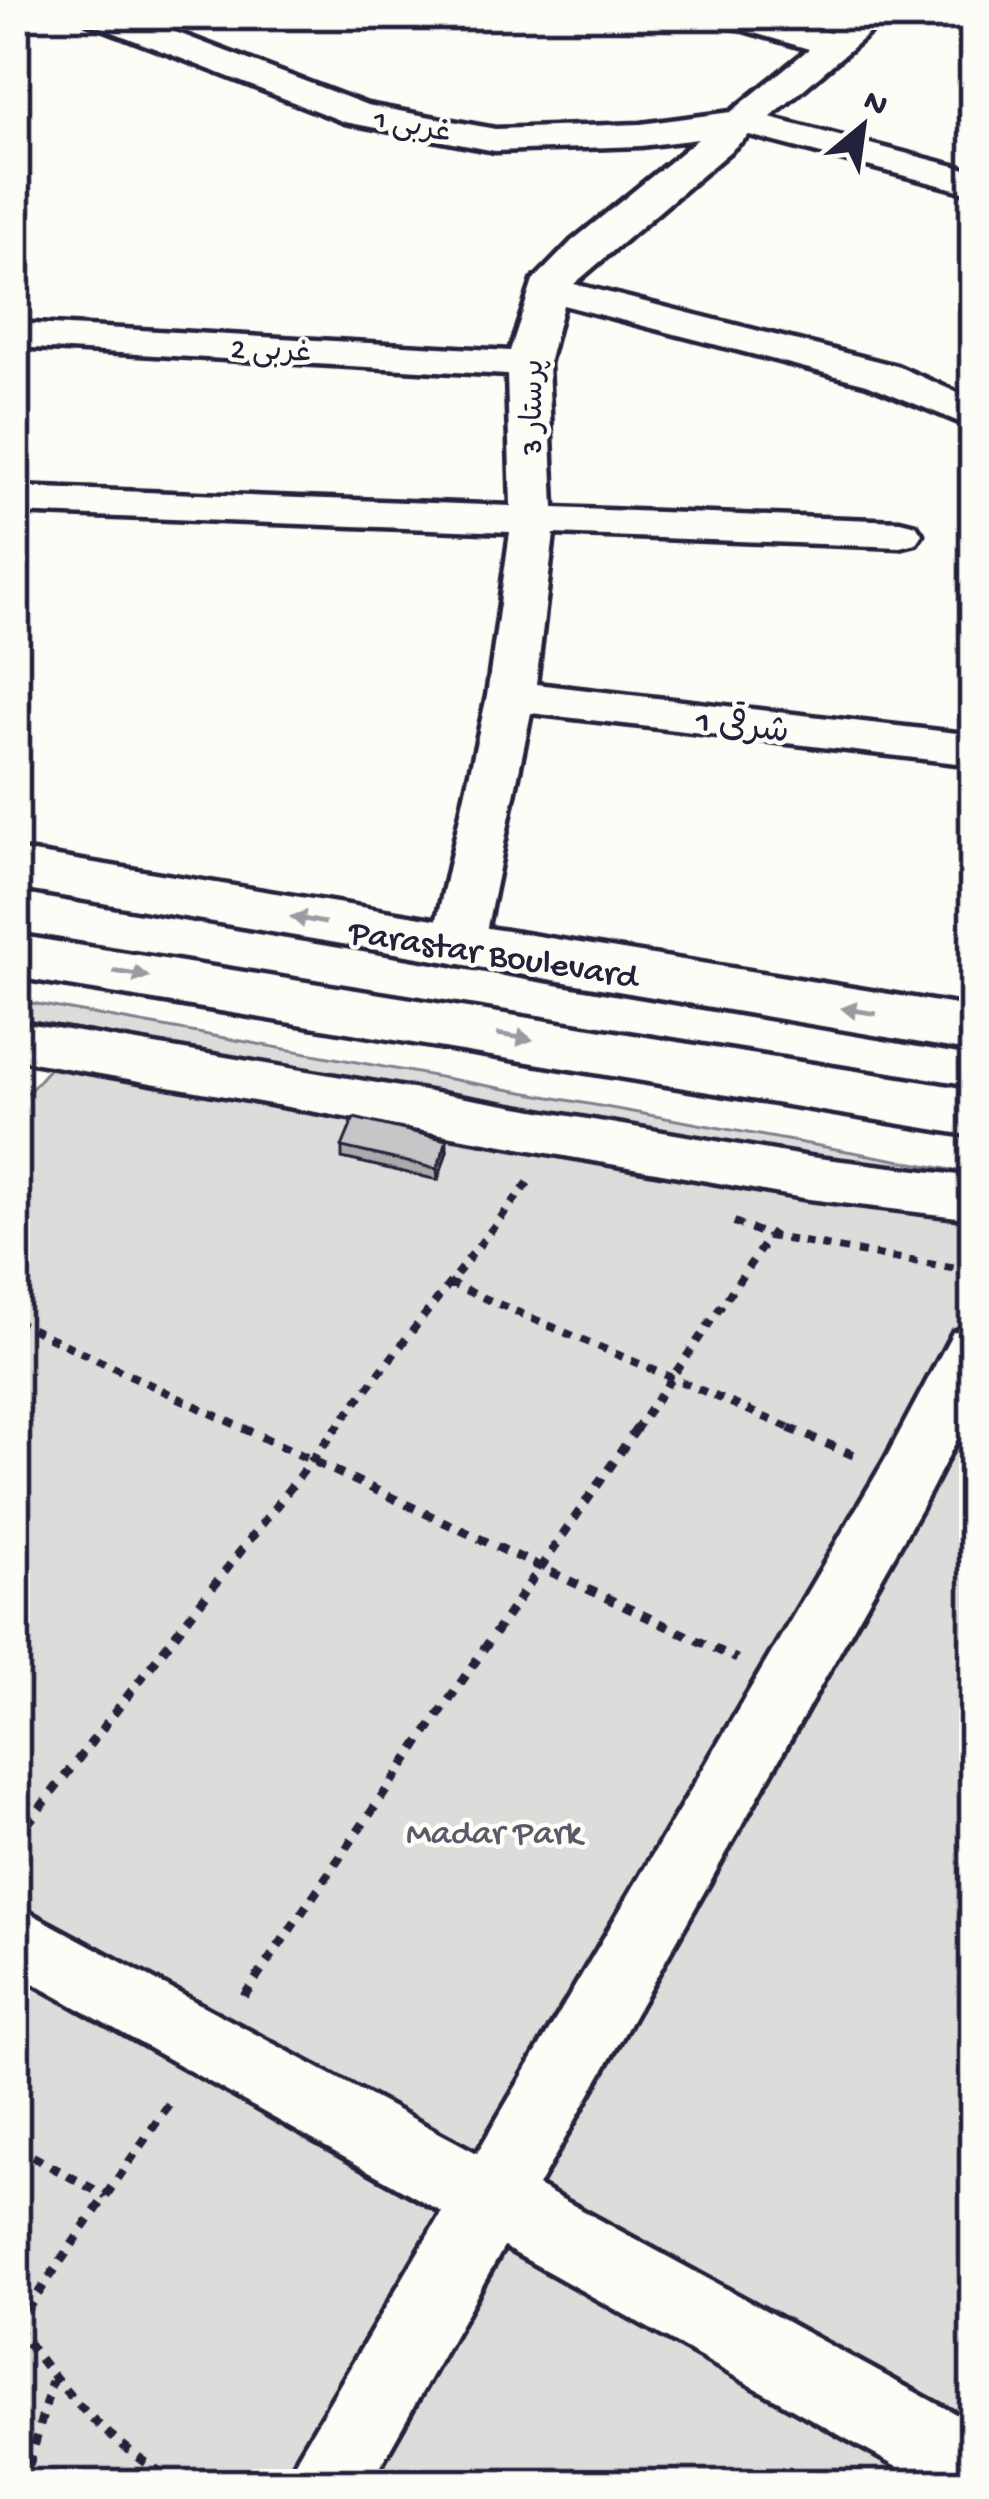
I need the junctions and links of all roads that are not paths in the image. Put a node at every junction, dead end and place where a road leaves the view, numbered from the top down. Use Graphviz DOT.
graph roads {
  1 [pos="99,15"];
  2 [pos="728,15"];
  3 [pos="874,15"];
  4 [pos="838,46"];
  5 [pos="743,122"];
  6 [pos="974,183"];
  7 [pos="547,289"];
  8 [pos="15,335"];
  9 [pos="527,364"];
  10 [pos="974,415"];
  11 [pos="15,500"];
  12 [pos="532,522"];
  13 [pos="900,533"];
  14 [pos="512,696"];
  15 [pos="974,750"];
  16 [pos="43,874"];
  17 [pos="457,946"];
  18 [pos="24,957"];
  19 [pos="974,1030"];
  20 [pos="32,1043"];
  21 [pos="974,1112"];
  22 [pos="974,1198"];
  23 [pos="974,1348"];
  24 [pos="15,1937"];
  25 [pos="490,2199"];
  26 [pos="974,2467"];
  27 [pos="326,2484"];
  1 -- 5 [label="street, غربی 1"];
  2 -- 4 [label="street"];
  3 -- 4 [label="street, پرستار 3"];
  4 -- 5 [label="street, پرستار 3"];
  5 -- 6 [label="street"];
  5 -- 7 [label="street, پرستار 3"];
  7 -- 9 [label="street, پرستار 3"];
  7 -- 10 [label="street"];
  8 -- 9 [label="street, غربی 2"];
  9 -- 12 [label="street, پرستار 3"];
  11 -- 12 [label="street"];
  12 -- 13 [label="street"];
  12 -- 14 [label="street, پرستار 3"];
  14 -- 15 [label="street, شرقی 1"];
  14 -- 17 [label="street, پرستار 3"];
  17 -- 16 [label="street, Parastar Boulevard, one-way"];
  16 -- 18 [label="street"];
  19 -- 17 [label="street, Parastar Boulevard, one-way"];
  18 -- 21 [label="street, one-way"];
  20 -- 22 [label="street"];
  23 -- 25 [label="street"];
  24 -- 25 [label="street"];
  25 -- 26 [label="street"];
  25 -- 27 [label="street"];
}
